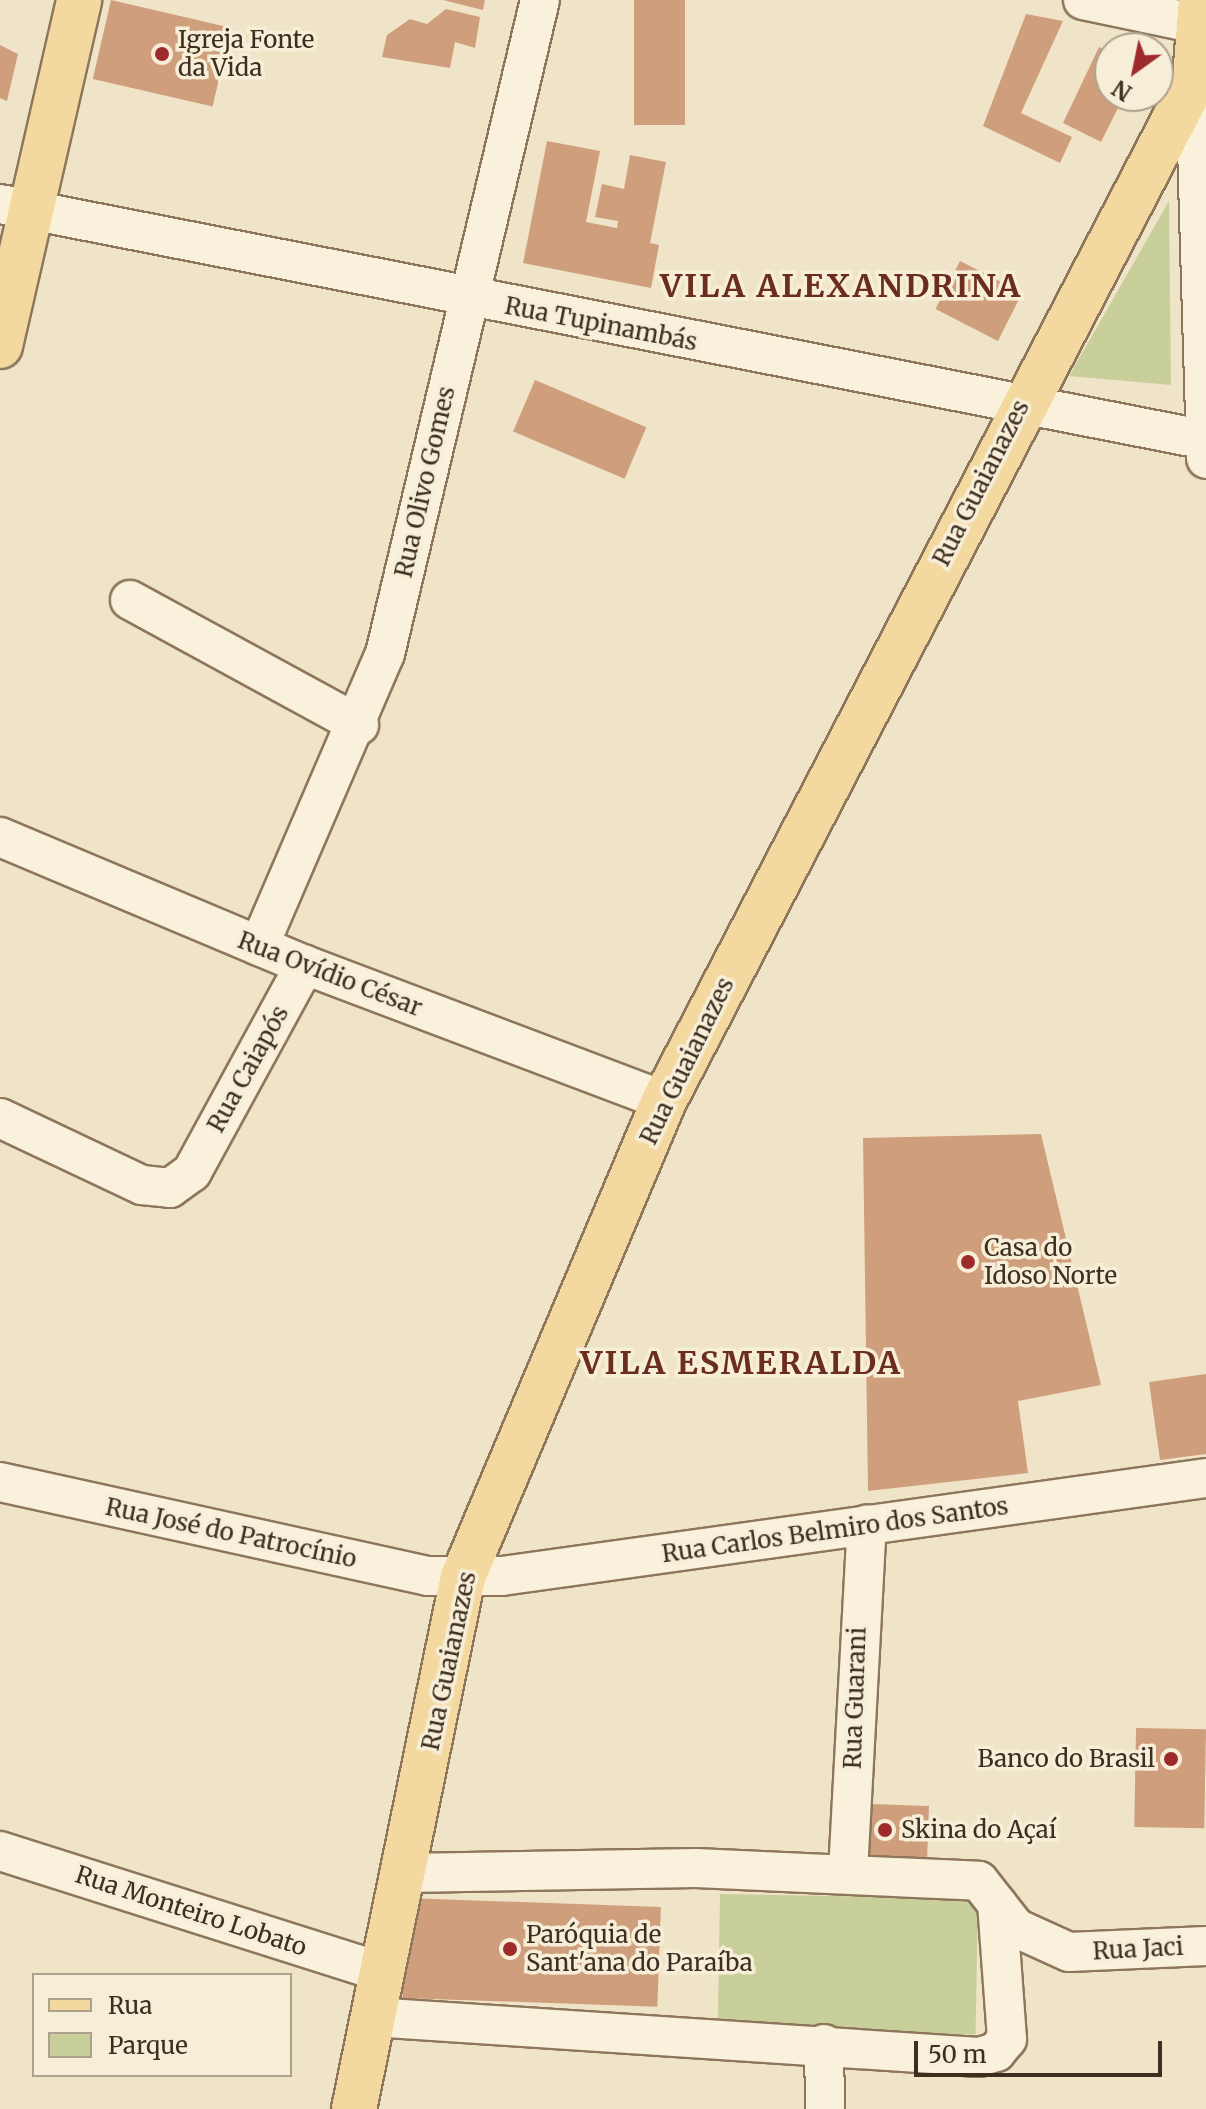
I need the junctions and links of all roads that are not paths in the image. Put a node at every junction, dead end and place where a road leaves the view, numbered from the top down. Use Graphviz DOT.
graph roads {
  1 [pos="79,0"];
  2 [pos="540,0"];
  3 [pos="1083,0"];
  4 [pos="1200,12"];
  5 [pos="1195,79"];
  6 [pos="16,206"];
  7 [pos="469,298"];
  8 [pos="0,346"];
  9 [pos="1020,408"];
  10 [pos="1205,447"];
  11 [pos="130,600"];
  12 [pos="359,725"];
  13 [pos="0,837"];
  14 [pos="259,946"];
  15 [pos="305,965"];
  16 [pos="664,1101"];
  17 [pos="0,1118"];
  18 [pos="1206,1478"];
  19 [pos="0,1482"];
  20 [pos="867,1525"];
  21 [pos="463,1577"];
  22 [pos="0,1851"];
  23 [pos="848,1872"];
  24 [pos="407,1873"];
  25 [pos="997,1904"];
  26 [pos="1206,1946"];
  27 [pos="1069,1952"];
  28 [pos="381,1972"];
  29 [pos="1008,2012"];
  30 [pos="372,2017"];
  31 [pos="824,2044"];
  32 [pos="354,2109"];
  33 [pos="825,2109"];
  1 -- 6 [label="main road"];
  2 -- 7 [label="street, Rua Olivo Gomes"];
  3 -- 4 [label="street"];
  4 -- 5 [label="main road"];
  5 -- 9 [label="main road, Rua Guaianazes"];
  5 -- 10 [label="street"];
  6 -- 7 [label="street, Rua Tupinambás"];
  6 -- 8 [label="main road"];
  7 -- 9 [label="street, Rua Tupinambás"];
  7 -- 12 [label="street, Rua Olivo Gomes"];
  9 -- 10 [label="street, Rua Tupinambás"];
  9 -- 16 [label="main road, Rua Guaianazes"];
  11 -- 12 [label="street"];
  12 -- 14 [label="street, Rua Olivo Gomes"];
  13 -- 14 [label="street, Rua Ovídio César"];
  14 -- 15 [label="street, Rua Ovídio César"];
  15 -- 16 [label="street, Rua Ovídio César"];
  15 -- 17 [label="street, Rua Caiapós"];
  16 -- 21 [label="main road, Rua Guaianazes"];
  18 -- 20 [label="street, Rua Carlos Belmiro dos Santos"];
  19 -- 21 [label="street, Rua José do Patrocínio"];
  20 -- 21 [label="street, Rua Carlos Belmiro dos Santos"];
  20 -- 23 [label="street, Rua Guarani"];
  21 -- 24 [label="main road, Rua Guaianazes"];
  22 -- 28 [label="street, Rua Monteiro Lobato"];
  23 -- 24 [label="street"];
  23 -- 25 [label="street"];
  24 -- 28 [label="main road, Rua Guaianazes"];
  25 -- 27 [label="street"];
  25 -- 29 [label="street"];
  26 -- 27 [label="street, Rua Jaci"];
  27 -- 29 [label="street"];
  28 -- 30 [label="main road, Rua Guaianazes"];
  29 -- 31 [label="street"];
  30 -- 31 [label="street"];
  30 -- 32 [label="main road, Rua Guaianazes"];
  31 -- 33 [label="street"];
}
